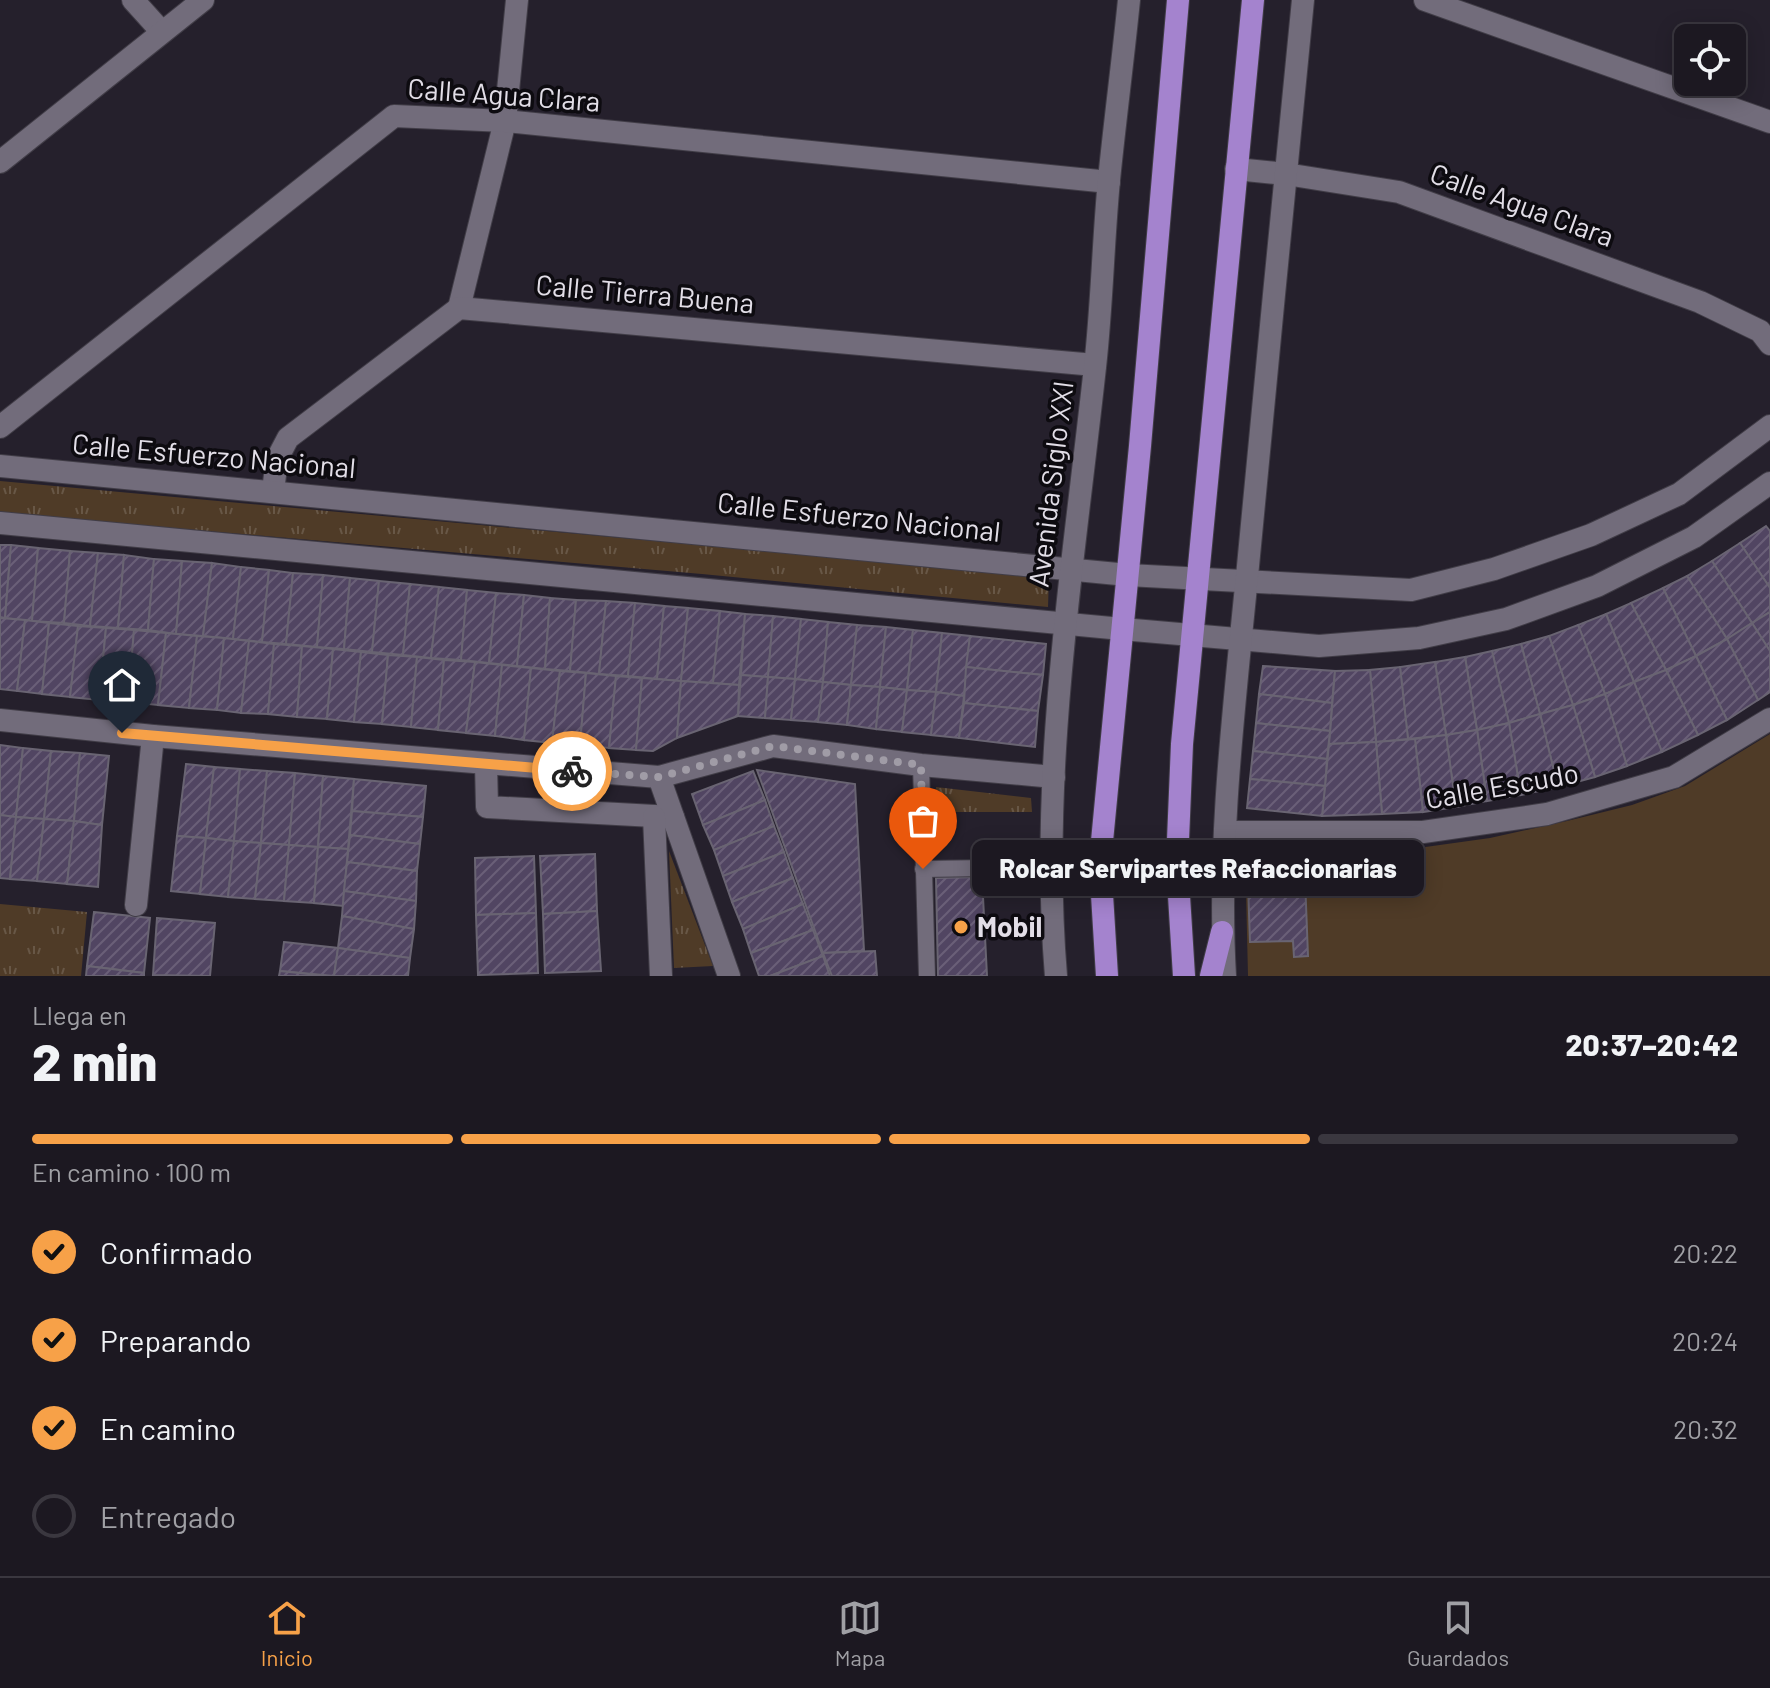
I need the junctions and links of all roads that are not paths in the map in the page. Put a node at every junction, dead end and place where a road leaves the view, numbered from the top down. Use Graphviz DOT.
graph roads {
  1 [pos="133,0"];
  2 [pos="203,0"];
  3 [pos="517,0"];
  4 [pos="1129,0"];
  5 [pos="1178,0"];
  6 [pos="1253,0"];
  7 [pos="1303,0"];
  8 [pos="1425,0"];
  9 [pos="161,31"];
  10 [pos="505,121"];
  11 [pos="1770,122"];
  12 [pos="0,162"];
  13 [pos="1236,169"];
  14 [pos="1286,174"];
  15 [pos="1109,182"];
  16 [pos="459,308"];
  17 [pos="1770,344"];
  18 [pos="1095,365"];
  19 [pos="1770,426"];
  20 [pos="0,427"];
  21 [pos="0,466"];
  22 [pos="1770,483"];
  23 [pos="273,491"];
  24 [pos="0,523"];
  25 [pos="1070,568"];
  26 [pos="1128,575"];
  27 [pos="1198,578"];
  28 [pos="1247,582"];
  29 [pos="1065,623"];
  30 [pos="1122,629"];
  31 [pos="1192,634"];
  32 [pos="1241,639"];
  33 [pos="1770,719"];
  34 [pos="0,720"];
  35 [pos="153,736"];
  36 [pos="486,764"];
  37 [pos="921,765"];
  38 [pos="659,777"];
  39 [pos="1054,777"];
  40 [pos="663,817"];
  41 [pos="1226,832"];
  42 [pos="1051,867"];
  43 [pos="923,869"];
  44 [pos="136,905"];
  45 [pos="1222,932"];
  46 [pos="661,976"];
  47 [pos="729,976"];
  48 [pos="927,976"];
  49 [pos="1056,976"];
  50 [pos="1107,976"];
  51 [pos="1184,976"];
  52 [pos="1211,976"];
  53 [pos="1225,976"];
  1 -- 9 [label="street"];
  2 -- 9 [label="street"];
  3 -- 10 [label="street"];
  4 -- 15 [label="street, Avenida Siglo XXI"];
  5 -- 26 [label="highway"];
  6 -- 13 [label="highway"];
  7 -- 14 [label="street"];
  8 -- 11 [label="street"];
  9 -- 12 [label="street"];
  10 -- 15 [label="street, Calle Agua Clara"];
  10 -- 16 [label="street"];
  10 -- 20 [label="street, Calle Agua Clara"];
  13 -- 14 [label="street, Calle Agua Clara"];
  13 -- 27 [label="highway"];
  14 -- 17 [label="street, Calle Agua Clara"];
  14 -- 28 [label="street"];
  15 -- 18 [label="street, Avenida Siglo XXI"];
  16 -- 18 [label="street, Calle Tierra Buena"];
  16 -- 23 [label="street"];
  18 -- 25 [label="street, Avenida Siglo XXI"];
  19 -- 28 [label="street, Calle Esfuerzo Nacional"];
  21 -- 23 [label="street, Calle Esfuerzo Nacional"];
  22 -- 32 [label="street"];
  23 -- 25 [label="street, Calle Esfuerzo Nacional"];
  24 -- 29 [label="street"];
  25 -- 26 [label="street, Calle Esfuerzo Nacional"];
  25 -- 29 [label="street, Avenida Siglo XXI"];
  26 -- 27 [label="street, Calle Esfuerzo Nacional"];
  26 -- 30 [label="highway"];
  27 -- 28 [label="street, Calle Esfuerzo Nacional"];
  27 -- 31 [label="highway"];
  28 -- 32 [label="street"];
  29 -- 30 [label="street"];
  29 -- 39 [label="street, Avenida Siglo XXI"];
  30 -- 31 [label="street"];
  30 -- 50 [label="highway"];
  31 -- 32 [label="street"];
  31 -- 51 [label="highway"];
  32 -- 41 [label="street"];
  33 -- 41 [label="street, Calle Escudo"];
  34 -- 35 [label="street"];
  35 -- 36 [label="street"];
  35 -- 44 [label="street"];
  36 -- 38 [label="street"];
  36 -- 40 [label="street"];
  37 -- 38 [label="street"];
  37 -- 39 [label="street"];
  37 -- 43 [label="lane"];
  38 -- 40 [label="street"];
  39 -- 42 [label="street, Avenida Siglo XXI"];
  40 -- 46 [label="street"];
  40 -- 47 [label="street"];
  41 -- 45 [label="street"];
  42 -- 43 [label="lane"];
  42 -- 49 [label="street, Avenida Siglo XXI"];
  43 -- 48 [label="lane"];
  45 -- 52 [label="highway"];
  45 -- 53 [label="street"];
}
